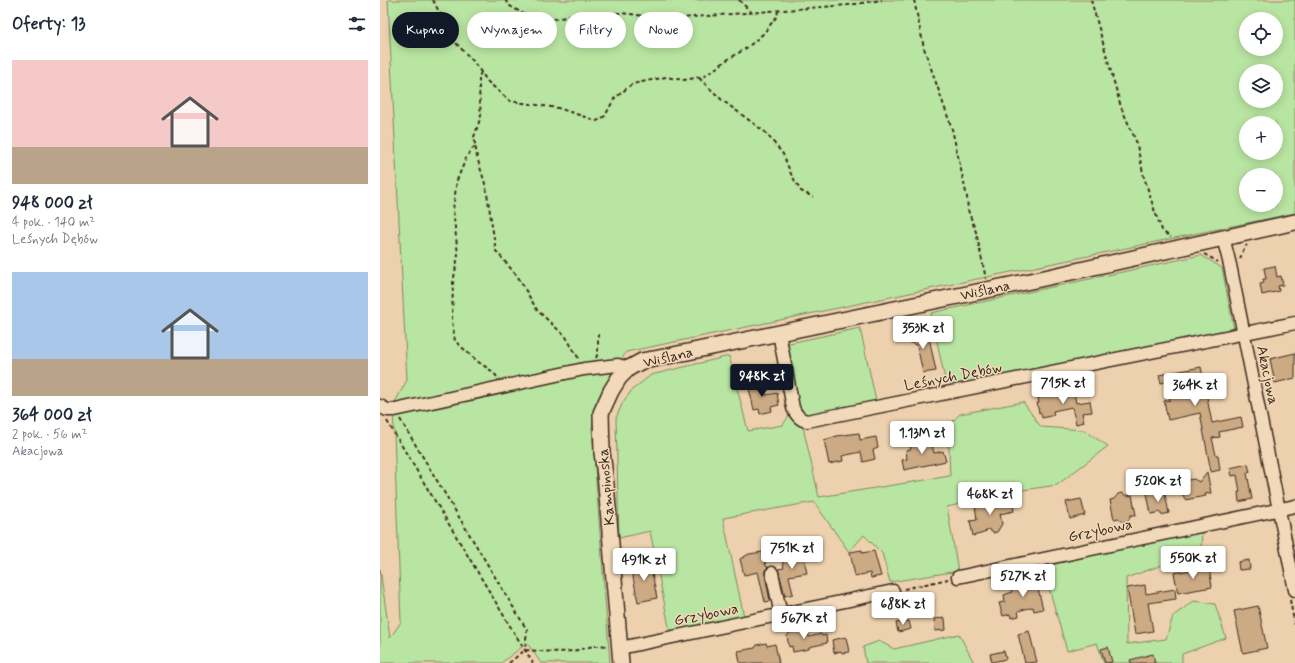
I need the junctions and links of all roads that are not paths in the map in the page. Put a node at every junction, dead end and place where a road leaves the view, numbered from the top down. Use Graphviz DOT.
graph roads {
  1 [pos="1295,222"];
  2 [pos="1223,237"];
  3 [pos="1295,323"];
  4 [pos="779,333"];
  5 [pos="1243,334"];
  6 [pos="629,368"];
  7 [pos="386,410"];
  8 [pos="1295,506"];
  9 [pos="1279,509"];
  10 [pos="772,573"];
  11 [pos="958,577"];
  12 [pos="1295,590"];
  13 [pos="893,591"];
  14 [pos="781,615"];
  15 [pos="620,648"];
  16 [pos="621,663"];
  1 -- 2 [label="main road, Wiślana"];
  2 -- 4 [label="main road, Wiślana"];
  2 -- 5 [label="street, Akacjowa"];
  3 -- 5 [label="street, Leśnych Dębów"];
  4 -- 5 [label="street, Leśnych Dębów"];
  4 -- 6 [label="main road, Wiślana"];
  5 -- 9 [label="street, Akacjowa"];
  6 -- 7 [label="street"];
  6 -- 15 [label="main road, Kampinoska"];
  8 -- 9 [label="street, Grzybowa"];
  9 -- 11 [label="street, Grzybowa"];
  9 -- 12 [label="street, Akacjowa"];
  10 -- 14 [label="street"];
  13 -- 14 [label="street, Grzybowa"];
  14 -- 15 [label="street, Grzybowa"];
  15 -- 16 [label="main road, Kampinoska"];
}
